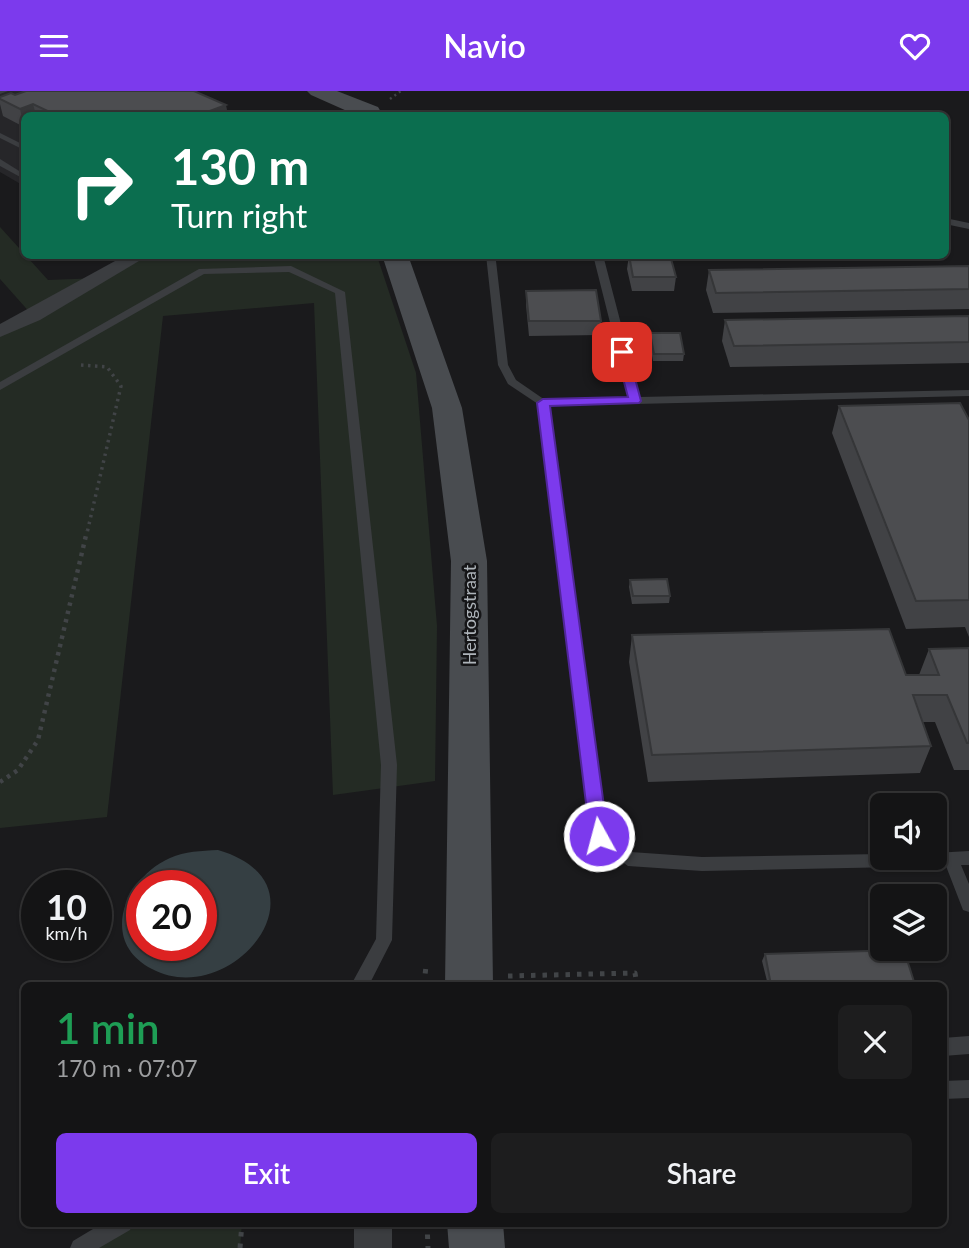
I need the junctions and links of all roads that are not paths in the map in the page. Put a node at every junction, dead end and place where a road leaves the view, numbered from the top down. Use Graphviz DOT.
graph roads {
  1 [pos="318,91"];
  2 [pos="369,112"];
  3 [pos="0,135"];
  4 [pos="21,146"];
  5 [pos="0,162"];
  6 [pos="21,175"];
  7 [pos="949,222"];
  8 [pos="969,226"];
  9 [pos="133,259"];
  10 [pos="396,259"];
  11 [pos="491,259"];
  12 [pos="599,259"];
  13 [pos="0,331"];
  14 [pos="0,387"];
  15 [pos="969,393"];
  16 [pos="635,401"];
  17 [pos="543,403"];
  18 [pos="969,858"];
  19 [pos="951,859"];
  20 [pos="969,905"];
  21 [pos="468,981"];
  22 [pos="362,982"];
  23 [pos="969,1045"];
  24 [pos="947,1047"];
  25 [pos="969,1089"];
  26 [pos="947,1090"];
  27 [pos="116,1227"];
  28 [pos="373,1227"];
  29 [pos="475,1227"];
  30 [pos="80,1248"];
  31 [pos="373,1248"];
  32 [pos="477,1248"];
  1 -- 2 [label="street"];
  3 -- 4 [label="lane"];
  5 -- 6 [label="lane"];
  7 -- 8 [label="lane"];
  9 -- 13 [label="street"];
  10 -- 21 [label="street, Hertogstraat"];
  11 -- 17 [label="lane"];
  12 -- 16 [label="lane"];
  14 -- 22 [label="lane"];
  15 -- 16 [label="lane"];
  16 -- 17 [label="lane"];
  17 -- 19 [label="lane"];
  18 -- 19 [label="lane"];
  19 -- 20 [label="lane"];
  23 -- 24 [label="lane"];
  25 -- 26 [label="lane"];
  27 -- 30 [label="lane"];
  28 -- 31 [label="street"];
  29 -- 32 [label="street"];
}
